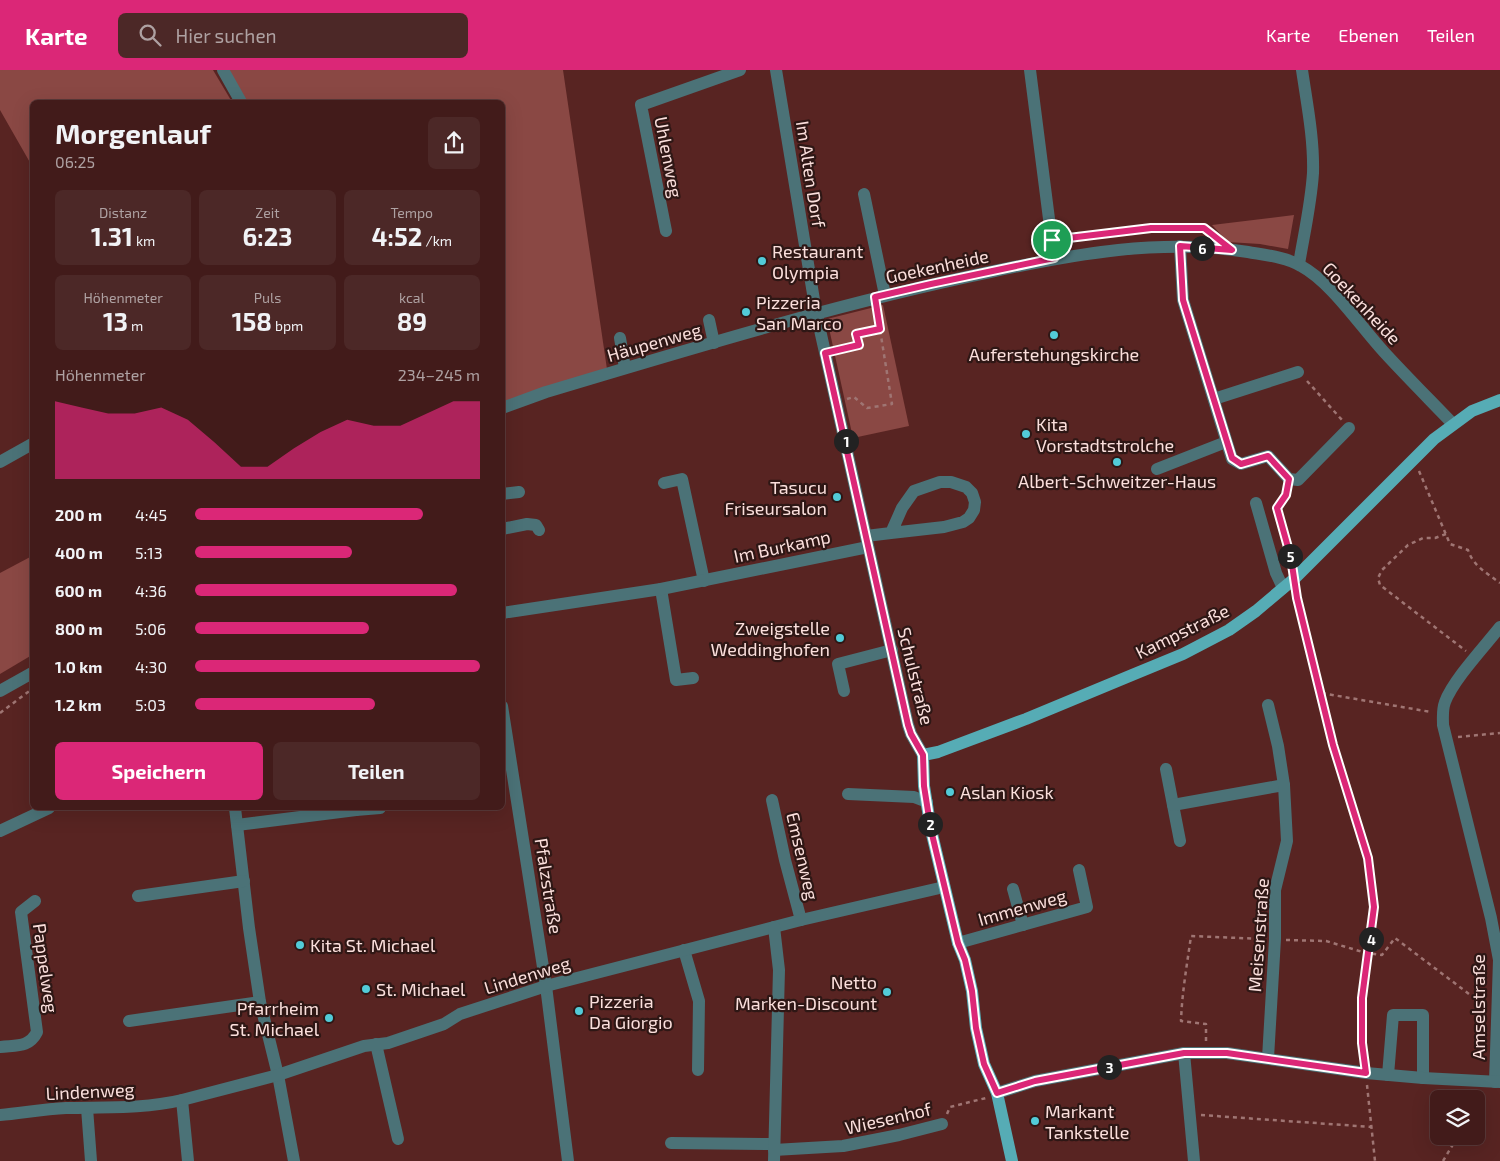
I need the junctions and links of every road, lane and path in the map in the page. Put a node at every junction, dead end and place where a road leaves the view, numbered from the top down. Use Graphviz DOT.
graph roads {
  1 [pos="222,70"];
  2 [pos="740,70"];
  3 [pos="776,70"];
  4 [pos="1030,70"];
  5 [pos="1302,70"];
  6 [pos="240,100"];
  7 [pos="864,194"];
  8 [pos="666,230"];
  9 [pos="1052,240"];
  10 [pos="1180,246"];
  11 [pos="1232,250"];
  12 [pos="1054,258"];
  13 [pos="1299,264"];
  14 [pos="880,296"];
  15 [pos="816,312"];
  16 [pos="710,320"];
  17 [pos="880,329"];
  18 [pos="620,338"];
  19 [pos="714,343"];
  20 [pos="825,353"];
  21 [pos="625,368"];
  22 [pos="1298,372"];
  23 [pos="1214,399"];
  24 [pos="1500,400"];
  25 [pos="836,401"];
  26 [pos="505,407"];
  27 [pos="1454,424"];
  28 [pos="1349,428"];
  29 [pos="1226,442"];
  30 [pos="30,445"];
  31 [pos="0,462"];
  32 [pos="1411,462"];
  33 [pos="1157,469"];
  34 [pos="1289,479"];
  35 [pos="664,483"];
  36 [pos="519,492"];
  37 [pos="505,494"];
  38 [pos="1256,503"];
  39 [pos="505,528"];
  40 [pos="540,530"];
  41 [pos="891,533"];
  42 [pos="1446,534"];
  43 [pos="867,541"];
  44 [pos="1294,579"];
  45 [pos="704,580"];
  46 [pos="1500,583"];
  47 [pos="661,588"];
  48 [pos="1283,588"];
  49 [pos="505,613"];
  50 [pos="1500,627"];
  51 [pos="892,650"];
  52 [pos="1476,658"];
  53 [pos="30,674"];
  54 [pos="693,678"];
  55 [pos="30,690"];
  56 [pos="0,691"];
  57 [pos="844,691"];
  58 [pos="1321,693"];
  59 [pos="1268,705"];
  60 [pos="0,713"];
  61 [pos="1442,714"];
  62 [pos="505,725"];
  63 [pos="1500,733"];
  64 [pos="1447,738"];
  65 [pos="923,755"];
  66 [pos="1166,769"];
  67 [pos="1284,785"];
  68 [pos="848,794"];
  69 [pos="772,800"];
  70 [pos="926,802"];
  71 [pos="1173,805"];
  72 [pos="45,810"];
  73 [pos="235,810"];
  74 [pos="349,810"];
  75 [pos="237,825"];
  76 [pos="0,831"];
  77 [pos="1180,841"];
  78 [pos="1079,870"];
  79 [pos="244,881"];
  80 [pos="944,887"];
  81 [pos="1013,889"];
  82 [pos="138,896"];
  83 [pos="35,901"];
  84 [pos="801,920"];
  85 [pos="1023,925"];
  86 [pos="774,927"];
  87 [pos="1275,939"];
  88 [pos="958,943"];
  89 [pos="684,950"];
  90 [pos="1369,954"];
  91 [pos="546,986"];
  92 [pos="1499,999"];
  93 [pos="260,1002"];
  94 [pos="129,1021"];
  95 [pos="376,1044"];
  96 [pos="0,1047"];
  97 [pos="1205,1052"];
  98 [pos="1184,1053"];
  99 [pos="1268,1058"];
  100 [pos="698,1070"];
  101 [pos="1366,1073"];
  102 [pos="278,1075"];
  103 [pos="1388,1075"];
  104 [pos="1422,1078"];
  105 [pos="1498,1082"];
  106 [pos="997,1093"];
  107 [pos="182,1100"];
  108 [pos="86,1108"];
  109 [pos="1189,1114"];
  110 [pos="0,1115"];
  111 [pos="942,1124"];
  112 [pos="1372,1126"];
  113 [pos="398,1139"];
  114 [pos="671,1143"];
  115 [pos="1453,1145"];
  116 [pos="774,1152"];
  117 [pos="91,1161"];
  118 [pos="188,1161"];
  119 [pos="294,1161"];
  120 [pos="568,1161"];
  121 [pos="1012,1161"];
  122 [pos="1194,1161"];
  123 [pos="1375,1161"];
  124 [pos="1443,1161"];
  1 -- 6 [label="street"];
  2 -- 8 [label="street, Uhlenweg"];
  3 -- 15 [label="street, Im Alten Dorf"];
  4 -- 9 [label="street"];
  5 -- 13 [label="street"];
  7 -- 14 [label="street"];
  9 -- 11 [label="path"];
  9 -- 12 [label="street"];
  10 -- 11 [label="street, Goekenheide"];
  10 -- 12 [label="street, Goekenheide"];
  10 -- 23 [label="street"];
  11 -- 13 [label="street, Goekenheide"];
  12 -- 14 [label="street, Goekenheide"];
  13 -- 27 [label="street, Goekenheide"];
  14 -- 15 [label="street, Goekenheide"];
  14 -- 17 [label="path"];
  15 -- 19 [label="street, Häupenweg"];
  15 -- 20 [label="street, Schulstraße"];
  16 -- 19 [label="street"];
  17 -- 20 [label="path"];
  17 -- 25 [label="path"];
  18 -- 21 [label="street"];
  19 -- 21 [label="street, Häupenweg"];
  20 -- 25 [label="street, Schulstraße"];
  21 -- 26 [label="street, Häupenweg"];
  22 -- 23 [label="street"];
  22 -- 28 [label="path"];
  23 -- 29 [label="street"];
  24 -- 27 [label="main road"];
  25 -- 43 [label="street, Schulstraße"];
  27 -- 32 [label="main road, Kampstraße"];
  28 -- 34 [label="street"];
  29 -- 33 [label="street"];
  29 -- 34 [label="street"];
  30 -- 31 [label="street"];
  32 -- 42 [label="path"];
  32 -- 44 [label="main road, Kampstraße"];
  34 -- 44 [label="path"];
  35 -- 45 [label="street"];
  36 -- 37 [label="street"];
  38 -- 48 [label="street"];
  39 -- 40 [label="street"];
  41 -- 41 [label="street, Im Burkamp"];
  41 -- 43 [label="street, Im Burkamp"];
  42 -- 46 [label="path"];
  42 -- 52 [label="path"];
  43 -- 45 [label="street, Im Burkamp"];
  43 -- 51 [label="street, Schulstraße"];
  44 -- 48 [label="main road, Kampstraße"];
  44 -- 58 [label="path"];
  45 -- 47 [label="street, Im Burkamp"];
  47 -- 49 [label="street, Im Burkamp"];
  47 -- 54 [label="street"];
  48 -- 65 [label="main road, Kampstraße"];
  50 -- 52 [label="street"];
  51 -- 57 [label="street"];
  51 -- 65 [label="street, Schulstraße"];
  52 -- 61 [label="street"];
  53 -- 56 [label="street"];
  55 -- 60 [label="path"];
  58 -- 61 [label="path"];
  58 -- 90 [label="path"];
  59 -- 67 [label="street, Meisenstraße"];
  61 -- 64 [label="street, Amselstraße"];
  62 -- 91 [label="street, Pfalzstraße"];
  63 -- 64 [label="path"];
  64 -- 92 [label="street, Amselstraße"];
  65 -- 70 [label="main road, Schulstraße"];
  66 -- 71 [label="street"];
  67 -- 71 [label="street"];
  67 -- 87 [label="street, Meisenstraße"];
  68 -- 70 [label="street"];
  69 -- 84 [label="street, Emsenweg"];
  70 -- 80 [label="main road, Schulstraße"];
  71 -- 77 [label="street"];
  72 -- 76 [label="street"];
  73 -- 75 [label="street"];
  74 -- 75 [label="street"];
  75 -- 79 [label="street"];
  78 -- 85 [label="street, Immenweg"];
  79 -- 82 [label="street"];
  79 -- 93 [label="street"];
  80 -- 84 [label="street, Lindenweg"];
  80 -- 88 [label="main road, Schulstraße"];
  81 -- 85 [label="street"];
  83 -- 96 [label="street, Pappelweg"];
  84 -- 86 [label="street, Lindenweg"];
  85 -- 88 [label="street, Immenweg"];
  86 -- 89 [label="street, Lindenweg"];
  86 -- 116 [label="street"];
  87 -- 90 [label="path"];
  87 -- 97 [label="path"];
  87 -- 99 [label="street, Meisenstraße"];
  88 -- 106 [label="main road, Schulstraße"];
  89 -- 91 [label="street, Lindenweg"];
  89 -- 100 [label="street"];
  90 -- 92 [label="path"];
  90 -- 101 [label="path"];
  91 -- 95 [label="street, Lindenweg"];
  91 -- 120 [label="street, Pfalzstraße"];
  92 -- 105 [label="street, Amselstraße"];
  93 -- 94 [label="street"];
  93 -- 102 [label="street"];
  95 -- 102 [label="street, Lindenweg"];
  95 -- 113 [label="street"];
  97 -- 98 [label="street"];
  97 -- 99 [label="street"];
  98 -- 106 [label="street"];
  98 -- 109 [label="street"];
  99 -- 101 [label="street"];
  101 -- 103 [label="street"];
  101 -- 112 [label="path"];
  102 -- 107 [label="street, Lindenweg"];
  102 -- 119 [label="street"];
  103 -- 104 [label="street"];
  103 -- 104 [label="street"];
  104 -- 105 [label="street"];
  106 -- 111 [label="path, Wiesenhof"];
  106 -- 121 [label="main road, Schulstraße"];
  107 -- 108 [label="street, Lindenweg"];
  107 -- 118 [label="street"];
  108 -- 110 [label="street, Lindenweg"];
  108 -- 117 [label="street"];
  109 -- 112 [label="path"];
  109 -- 122 [label="street"];
  111 -- 116 [label="street, Wiesenhof"];
  112 -- 123 [label="path"];
  114 -- 116 [label="street, Wiesenhof"];
  115 -- 124 [label="path"];
}
